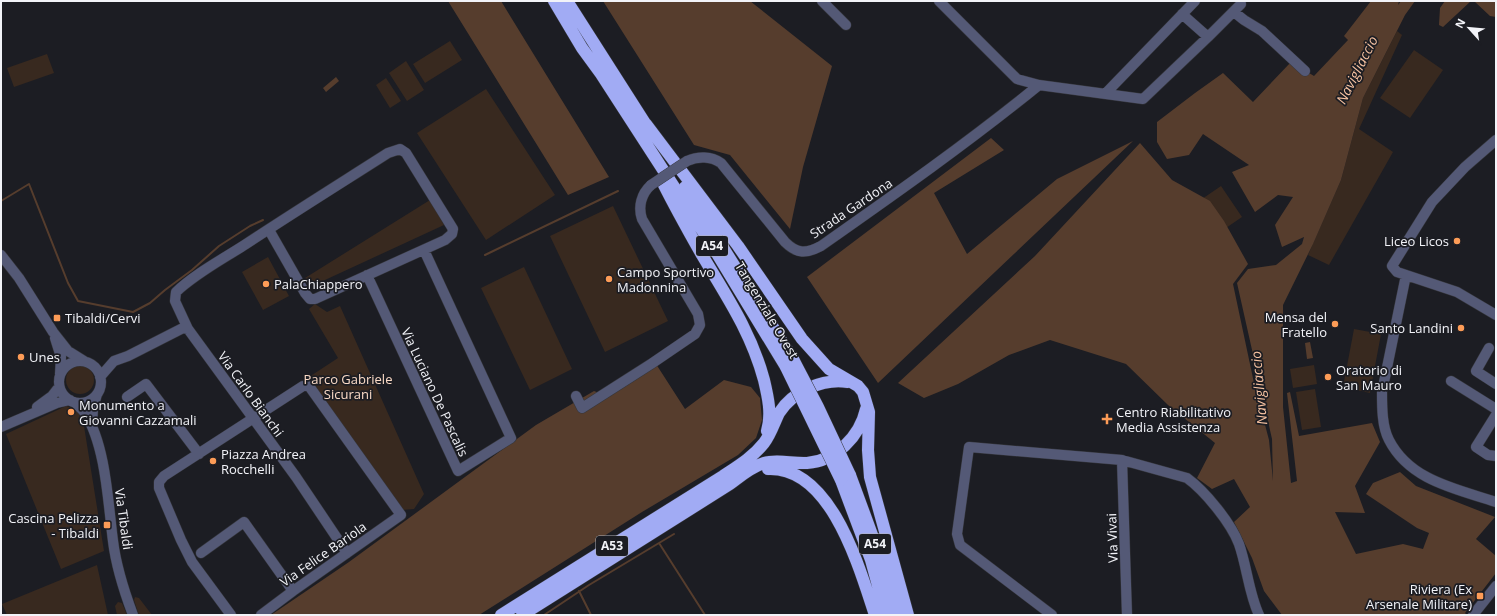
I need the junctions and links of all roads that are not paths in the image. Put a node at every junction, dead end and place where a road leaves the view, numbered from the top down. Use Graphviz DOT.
graph roads {
  1 [pos="548,1"];
  2 [pos="554,1"];
  3 [pos="567,1"];
  4 [pos="574,1"];
  5 [pos="822,1"];
  6 [pos="939,1"];
  7 [pos="1195,1"];
  8 [pos="1182,14"];
  9 [pos="846,25"];
  10 [pos="1208,37"];
  11 [pos="582,48"];
  12 [pos="611,69"];
  13 [pos="1305,71"];
  14 [pos="1039,84"];
  15 [pos="1105,94"];
  16 [pos="640,126"];
  17 [pos="1496,140"];
  18 [pos="268,230"];
  19 [pos="424,250"];
  20 [pos="1,256"];
  21 [pos="367,275"];
  22 [pos="1406,275"];
  23 [pos="1496,315"];
  24 [pos="188,329"];
  25 [pos="53,332"];
  26 [pos="1489,348"];
  27 [pos="114,361"];
  28 [pos="86,362"];
  29 [pos="60,374"];
  30 [pos="100,377"];
  31 [pos="1451,381"];
  32 [pos="853,382"];
  33 [pos="1496,384"];
  34 [pos="60,387"];
  35 [pos="97,394"];
  36 [pos="576,396"];
  37 [pos="127,397"];
  38 [pos="867,400"];
  39 [pos="72,401"];
  40 [pos="1496,409"];
  41 [pos="1496,415"];
  42 [pos="252,418"];
  43 [pos="18,419"];
  44 [pos="92,425"];
  45 [pos="1,427"];
  46 [pos="760,448"];
  47 [pos="199,454"];
  48 [pos="1496,456"];
  49 [pos="1122,460"];
  50 [pos="846,478"];
  51 [pos="727,480"];
  52 [pos="1496,502"];
  53 [pos="201,553"];
  54 [pos="347,553"];
  55 [pos="1496,586"];
  56 [pos="293,590"];
  57 [pos="133,615"];
  58 [pos="231,615"];
  59 [pos="261,615"];
  60 [pos="500,615"];
  61 [pos="522,615"];
  62 [pos="875,615"];
  63 [pos="886,615"];
  64 [pos="896,615"];
  65 [pos="908,615"];
  66 [pos="1052,615"];
  67 [pos="1127,615"];
  68 [pos="1259,615"];
  69 [pos="1473,615"];
  1 -- 11 [label="highway"];
  2 -- 11 [label="highway, Tangenziale Ovest / A54"];
  3 -- 12 [label="highway, Tangenziale Ovest / A54"];
  4 -- 12 [label="highway"];
  5 -- 9 [label="street"];
  6 -- 14 [label="street"];
  7 -- 8 [label="street"];
  8 -- 10 [label="street"];
  8 -- 15 [label="street"];
  10 -- 13 [label="street"];
  10 -- 15 [label="street"];
  11 -- 16 [label="highway, Tangenziale Ovest / A54"];
  12 -- 16 [label="highway, Tangenziale Ovest / A54"];
  14 -- 15 [label="street"];
  14 -- 36 [label="street, Strada Gardona, bridge"];
  16 -- 32 [label="highway"];
  16 -- 46 [label="highway"];
  16 -- 50 [label="highway, Tangenziale Ovest / A54, bridge"];
  17 -- 22 [label="street"];
  18 -- 19 [label="street"];
  18 -- 21 [label="street"];
  18 -- 24 [label="street, Via Carlo Bianchi"];
  19 -- 21 [label="street"];
  19 -- 21 [label="street, Via Luciano De Pascalis"];
  20 -- 25 [label="street"];
  22 -- 23 [label="street"];
  22 -- 52 [label="street"];
  24 -- 27 [label="street"];
  24 -- 42 [label="street, Via Carlo Bianchi"];
  25 -- 28 [label="street"];
  25 -- 29 [label="street"];
  26 -- 33 [label="street"];
  27 -- 28 [label="street"];
  27 -- 30 [label="street"];
  28 -- 29 [label="street"];
  28 -- 30 [label="street"];
  29 -- 34 [label="street"];
  30 -- 35 [label="street"];
  31 -- 40 [label="street"];
  32 -- 38 [label="highway"];
  32 -- 46 [label="highway, A53"];
  34 -- 39 [label="street"];
  34 -- 43 [label="street"];
  35 -- 39 [label="street"];
  35 -- 44 [label="street, Via Tibaldi"];
  37 -- 47 [label="street"];
  38 -- 51 [label="highway, A53"];
  38 -- 65 [label="highway"];
  39 -- 43 [label="street"];
  39 -- 44 [label="street, Via Tibaldi"];
  41 -- 48 [label="street"];
  42 -- 47 [label="street"];
  42 -- 54 [label="street, Via Carlo Bianchi"];
  42 -- 54 [label="street, Via Felice Bariola"];
  43 -- 45 [label="street"];
  44 -- 57 [label="street, Via Tibaldi"];
  46 -- 51 [label="highway, A53"];
  47 -- 58 [label="street"];
  49 -- 66 [label="street"];
  49 -- 67 [label="street, Via Vivai"];
  49 -- 68 [label="street"];
  50 -- 63 [label="highway, Tangenziale Ovest / A54"];
  50 -- 64 [label="highway, Tangenziale Ovest / A54"];
  51 -- 60 [label="highway, A53"];
  51 -- 61 [label="highway, A53"];
  51 -- 62 [label="highway"];
  53 -- 56 [label="street"];
  54 -- 56 [label="street, Via Felice Bariola"];
  55 -- 69 [label="street"];
  56 -- 59 [label="street, Via Felice Bariola"];
}
